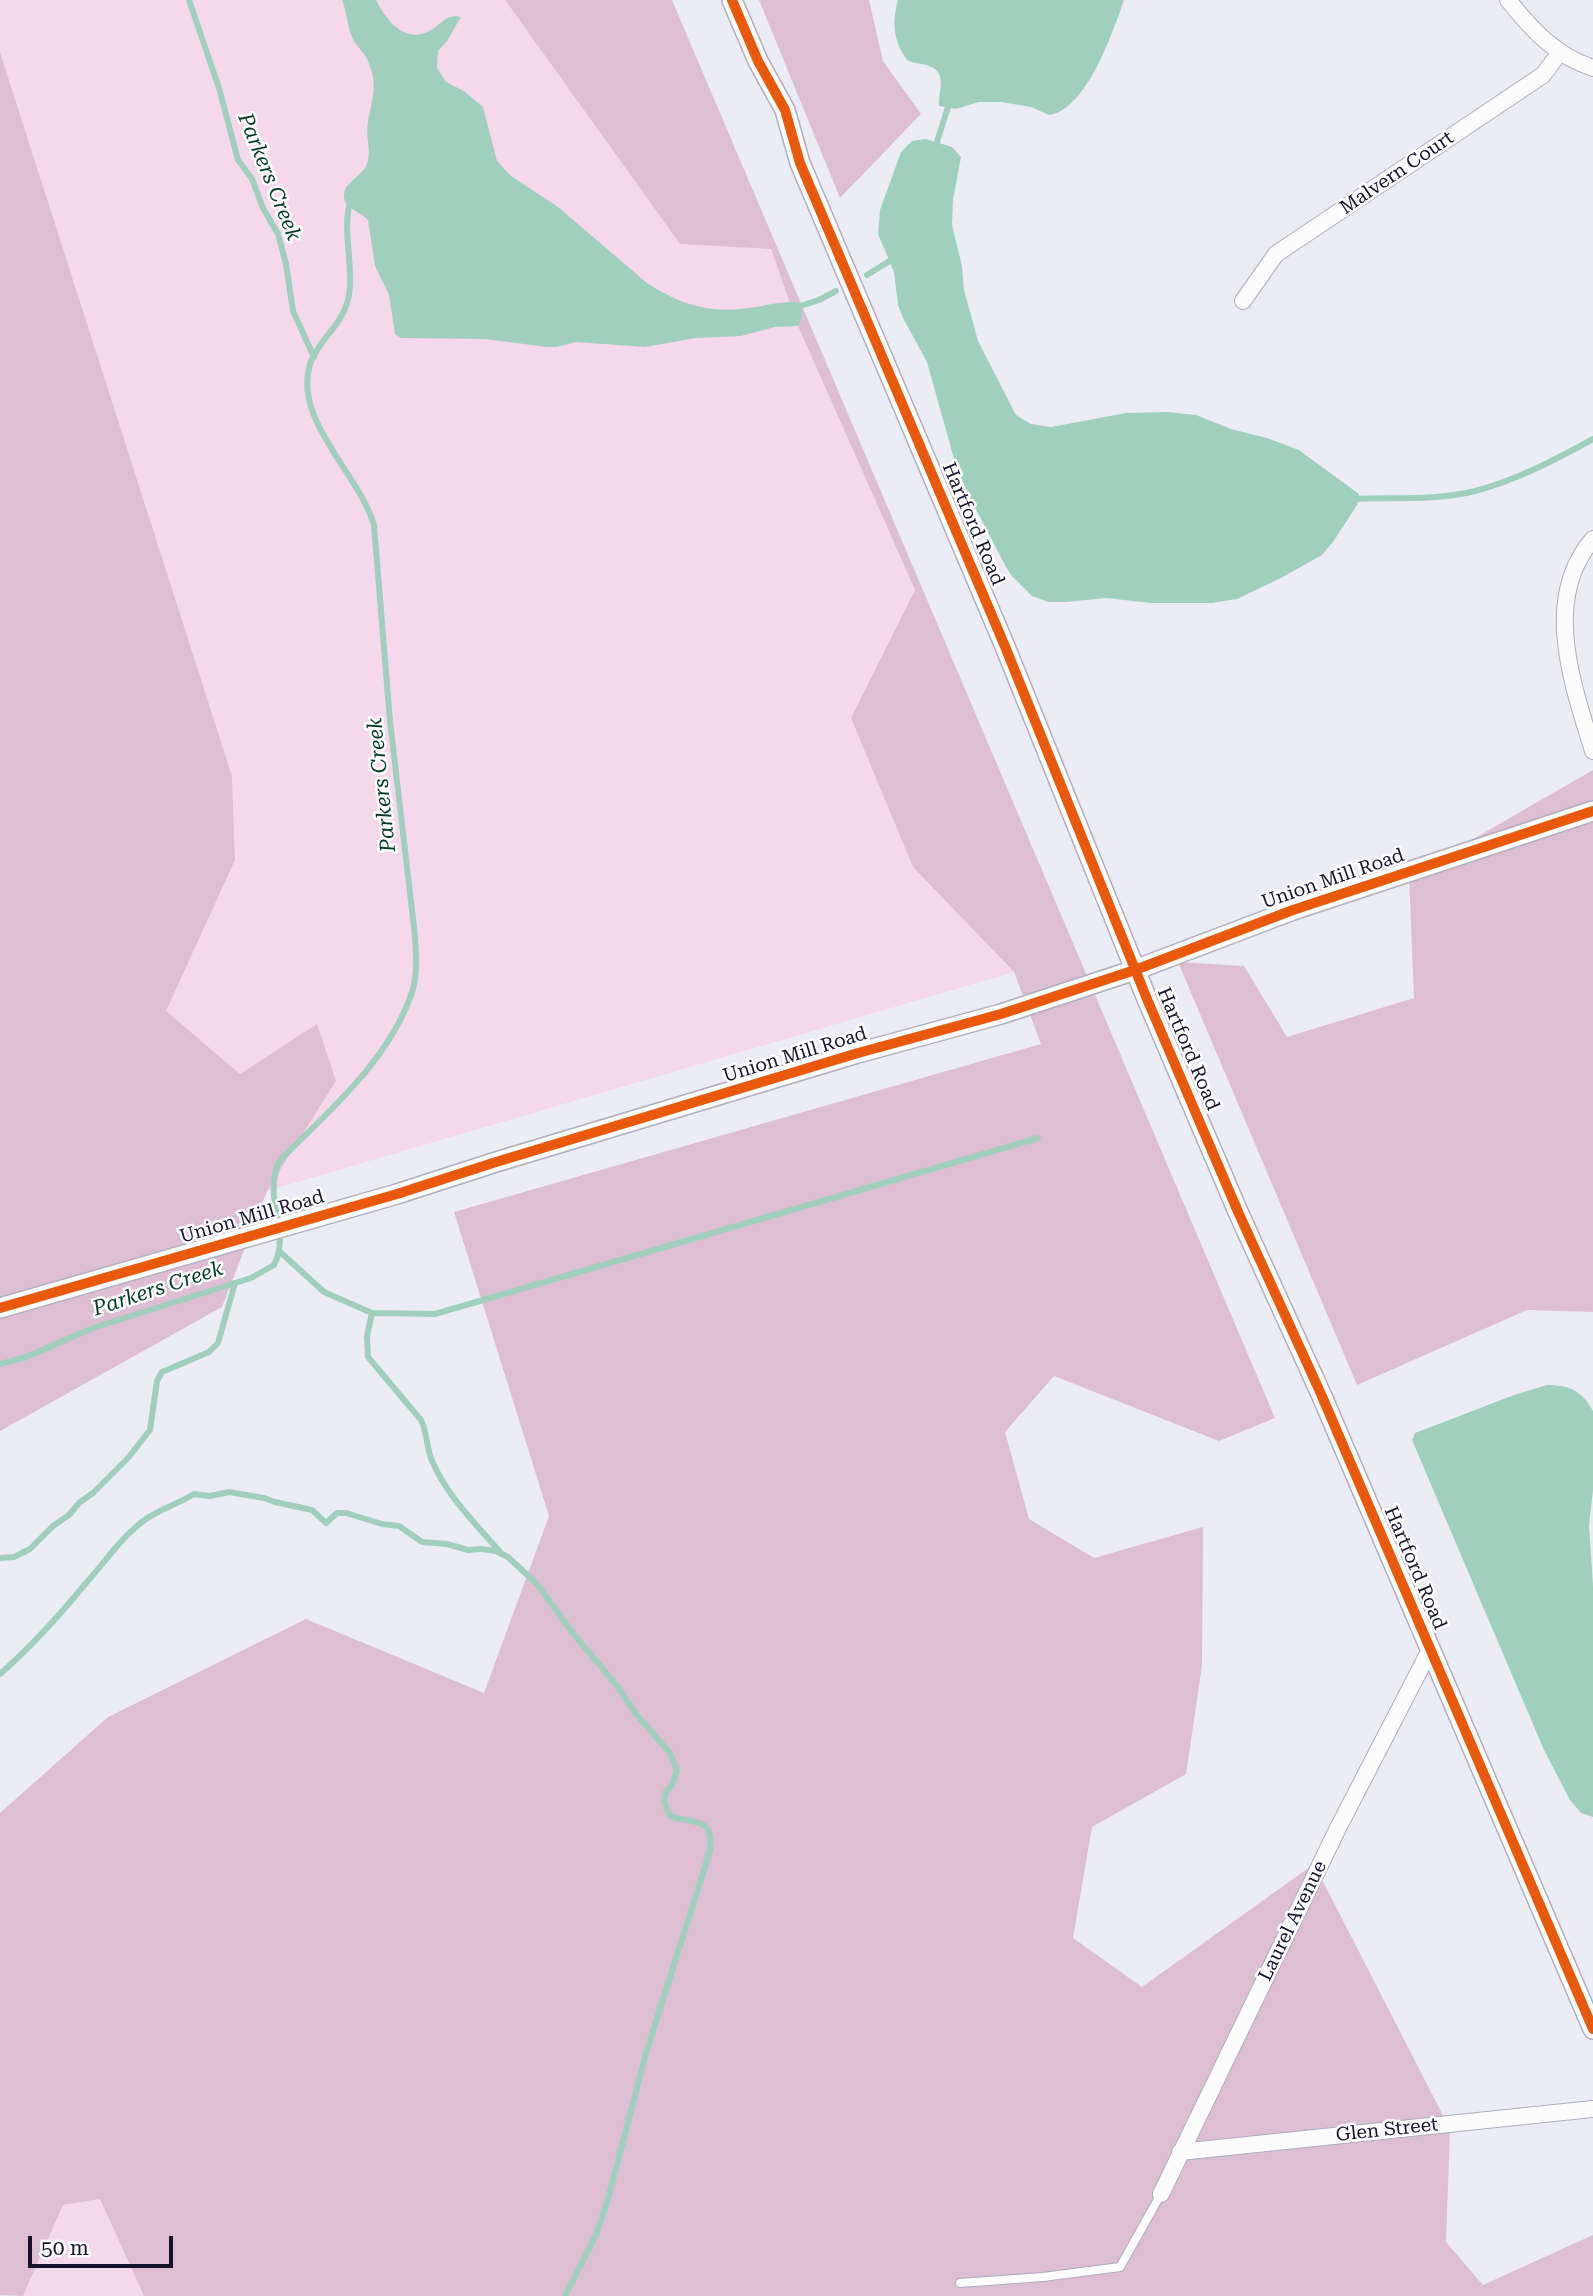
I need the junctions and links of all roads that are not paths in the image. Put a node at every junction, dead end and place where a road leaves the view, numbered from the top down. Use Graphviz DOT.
graph roads {
  1 [pos="732,0"];
  2 [pos="1508,0"];
  3 [pos="1560,52"];
  4 [pos="1593,68"];
  5 [pos="1242,301"];
  6 [pos="1593,539"];
  7 [pos="1593,751"];
  8 [pos="1593,811"];
  9 [pos="1135,970"];
  10 [pos="0,1308"];
  11 [pos="1430,1650"];
  12 [pos="1593,2029"];
  13 [pos="1593,2109"];
  14 [pos="1180,2152"];
  15 [pos="1161,2194"];
  16 [pos="960,2283"];
  1 -- 9 [label="street, Hartford Road"];
  2 -- 3 [label="street"];
  3 -- 4 [label="street"];
  3 -- 5 [label="street, Malvern Court"];
  6 -- 7 [label="street"];
  8 -- 9 [label="street, Union Mill Road"];
  9 -- 10 [label="street, Union Mill Road"];
  9 -- 11 [label="street, Hartford Road"];
  11 -- 12 [label="street, Hartford Road"];
  11 -- 14 [label="street, Laurel Avenue"];
  13 -- 14 [label="street, Glen Street"];
  14 -- 15 [label="street, Laurel Avenue"];
  15 -- 16 [label="lane"];
}
